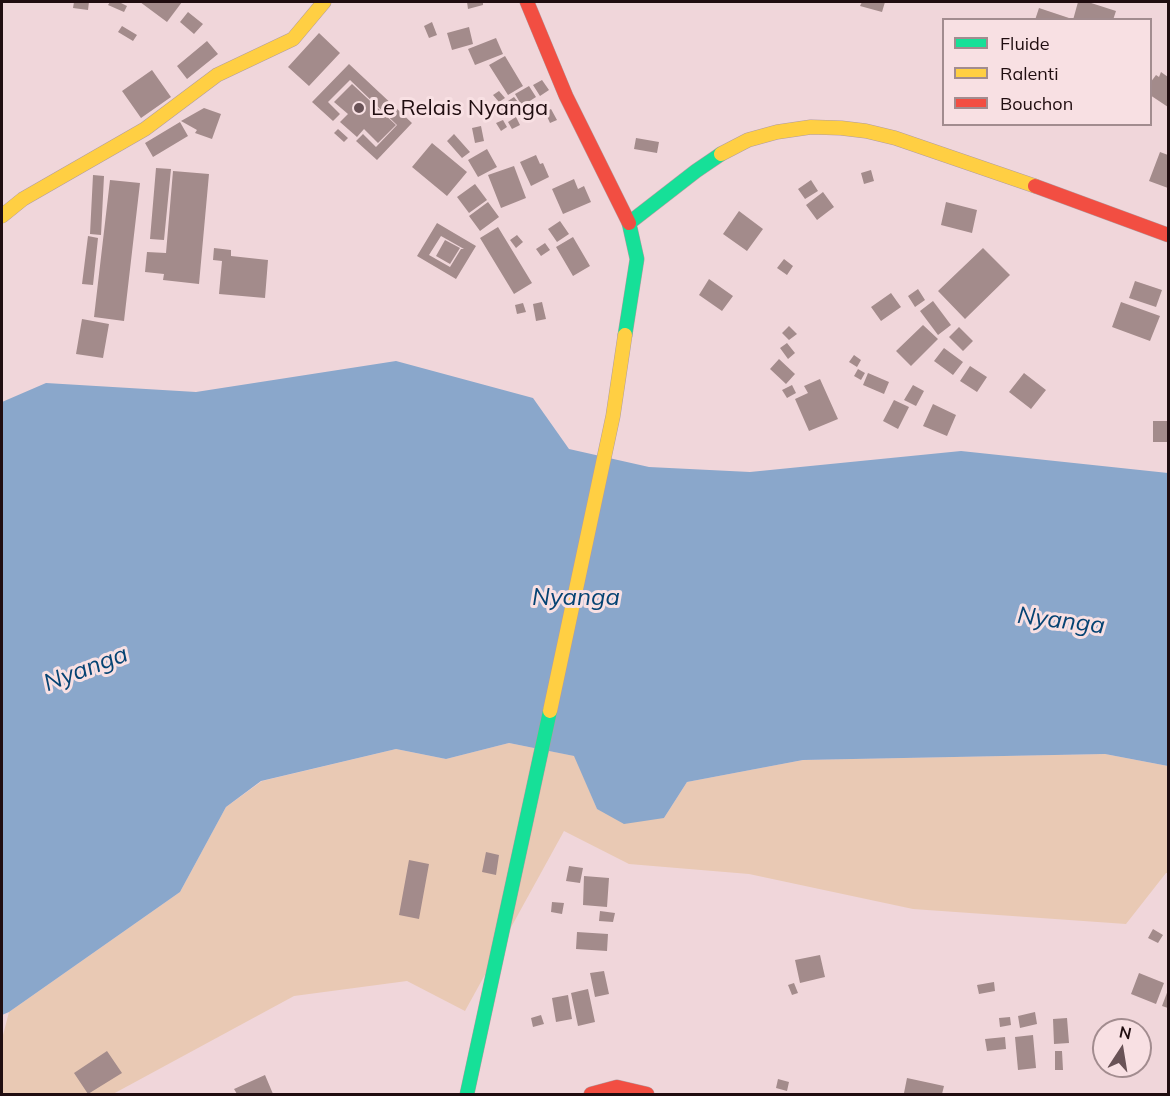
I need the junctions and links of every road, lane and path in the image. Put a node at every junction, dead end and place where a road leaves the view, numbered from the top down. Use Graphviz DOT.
graph roads {
  1 [pos="324,2"];
  2 [pos="527,2"];
  3 [pos="2,216"];
  4 [pos="629,223"];
  5 [pos="1168,235"];
  6 [pos="468,1095"];
  7 [pos="591,1095"];
  8 [pos="648,1095"];
  1 -- 3 [label="main road"];
  2 -- 4 [label="main road"];
  4 -- 5 [label="main road"];
  4 -- 6 [label="main road"];
  7 -- 8 [label="main road"];
}
